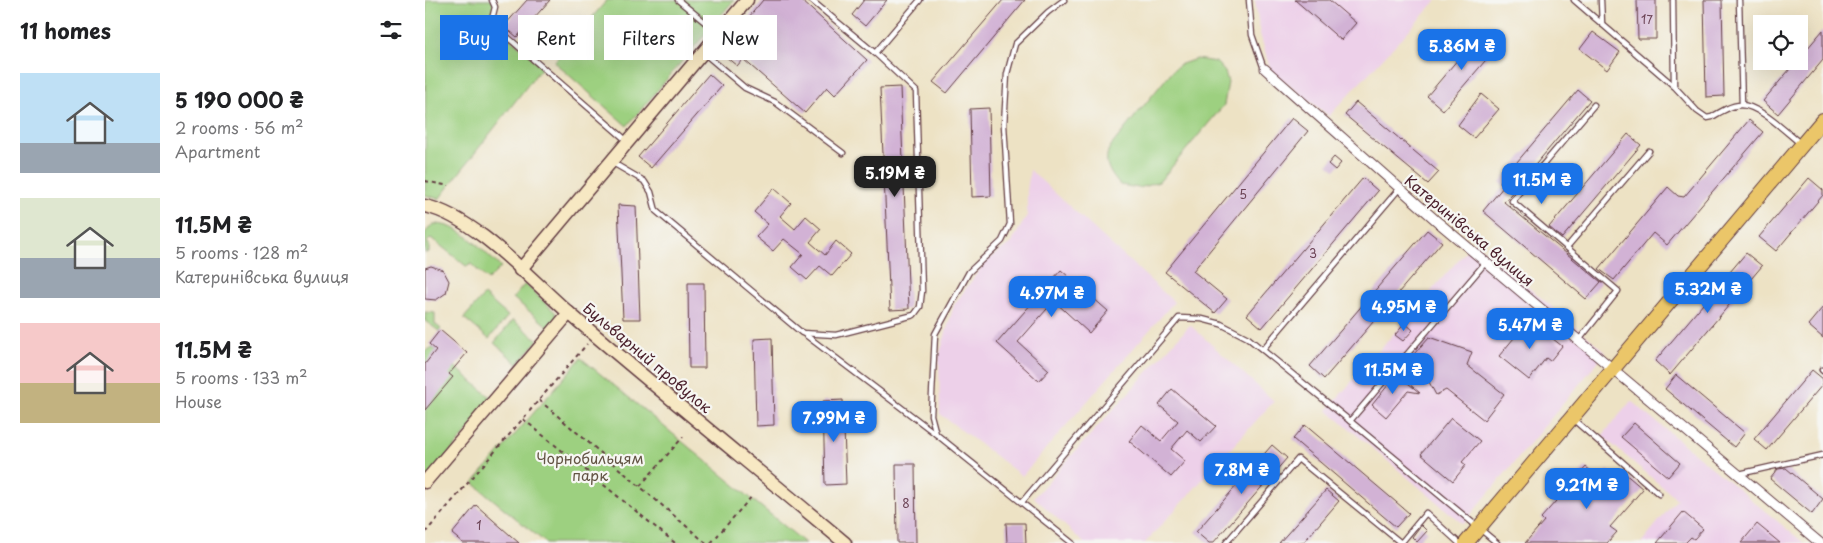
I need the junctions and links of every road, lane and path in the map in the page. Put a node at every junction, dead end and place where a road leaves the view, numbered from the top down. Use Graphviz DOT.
graph roads {
  1 [pos="498,0"];
  2 [pos="678,0"];
  3 [pos="747,0"];
  4 [pos="811,0"];
  5 [pos="920,0"];
  6 [pos="1064,0"];
  7 [pos="1249,0"];
  8 [pos="1574,0"];
  9 [pos="1601,0"];
  10 [pos="1673,0"];
  11 [pos="1739,0"];
  12 [pos="493,2"];
  13 [pos="735,15"];
  14 [pos="703,21"];
  15 [pos="1602,24"];
  16 [pos="703,53"];
  17 [pos="875,53"];
  18 [pos="711,60"];
  19 [pos="1265,70"];
  20 [pos="1674,86"];
  21 [pos="1594,105"];
  22 [pos="1742,105"];
  23 [pos="1823,120"];
  24 [pos="627,141"];
  25 [pos="1802,145"];
  26 [pos="1649,151"];
  27 [pos="843,154"];
  28 [pos="610,161"];
  29 [pos="425,181"];
  30 [pos="449,186"];
  31 [pos="1400,188"];
  32 [pos="425,206"];
  33 [pos="1567,247"];
  34 [pos="1486,262"];
  35 [pos="520,270"];
  36 [pos="569,312"];
  37 [pos="802,333"];
  38 [pos="595,334"];
  39 [pos="1579,340"];
  40 [pos="1263,350"];
  41 [pos="1613,368"];
  42 [pos="539,400"];
  43 [pos="1571,418"];
  44 [pos="523,419"];
  45 [pos="1350,421"];
  46 [pos="936,434"];
  47 [pos="683,437"];
  48 [pos="1823,455"];
  49 [pos="1738,474"];
  50 [pos="425,482"];
  51 [pos="640,486"];
  52 [pos="1659,494"];
  53 [pos="753,495"];
  54 [pos="1022,502"];
  55 [pos="1479,528"];
  56 [pos="425,533"];
  57 [pos="675,543"];
  58 [pos="706,543"];
  59 [pos="711,543"];
  60 [pos="845,543"];
  61 [pos="1072,543"];
  62 [pos="1226,543"];
  63 [pos="1459,543"];
  64 [pos="1466,543"];
  65 [pos="1497,543"];
  66 [pos="1820,543"];
  1 -- 12 [label="lane"];
  2 -- 14 [label="lane"];
  3 -- 13 [label="street"];
  4 -- 17 [label="lane"];
  5 -- 17 [label="lane"];
  6 -- 46 [label="lane"];
  7 -- 19 [label="lane"];
  8 -- 15 [label="lane"];
  9 -- 15 [label="lane"];
  10 -- 20 [label="lane"];
  11 -- 22 [label="lane"];
  12 -- 24 [label="lane"];
  15 -- 20 [label="lane"];
  16 -- 24 [label="street"];
  17 -- 37 [label="lane"];
  18 -- 27 [label="lane"];
  19 -- 31 [label="street, Катеринівська вулиця"];
  20 -- 22 [label="lane"];
  21 -- 33 [label="lane"];
  22 -- 25 [label="lane"];
  23 -- 25 [label="main road"];
  24 -- 28 [label="street"];
  25 -- 41 [label="main road"];
  26 -- 33 [label="lane"];
  28 -- 35 [label="street"];
  28 -- 37 [label="lane"];
  29 -- 30 [label="path"];
  31 -- 34 [label="street, Катеринівська вулиця"];
  31 -- 40 [label="lane"];
  32 -- 35 [label="street, Бульварний провулок"];
  33 -- 39 [label="lane"];
  34 -- 39 [label="street, Катеринівська вулиця"];
  34 -- 45 [label="lane"];
  35 -- 36 [label="street, Бульварний провулок"];
  36 -- 38 [label="street, Бульварний провулок"];
  36 -- 50 [label="street"];
  37 -- 46 [label="lane"];
  38 -- 42 [label="path"];
  38 -- 60 [label="street, Бульварний провулок"];
  39 -- 41 [label="street, Катеринівська вулиця"];
  40 -- 45 [label="lane"];
  40 -- 54 [label="lane"];
  41 -- 43 [label="main road"];
  41 -- 49 [label="street, Катеринівська вулиця"];
  42 -- 44 [label="path"];
  42 -- 51 [label="path"];
  43 -- 52 [label="lane"];
  43 -- 55 [label="main road"];
  44 -- 56 [label="path"];
  44 -- 57 [label="path"];
  45 -- 55 [label="lane"];
  46 -- 54 [label="lane"];
  47 -- 51 [label="path"];
  48 -- 49 [label="lane"];
  49 -- 66 [label="street, Катеринівська вулиця"];
  51 -- 58 [label="path"];
  53 -- 59 [label="path"];
  54 -- 61 [label="lane"];
  55 -- 64 [label="main road"];
  55 -- 65 [label="lane"];
  62 -- 63 [label="lane"];
}
